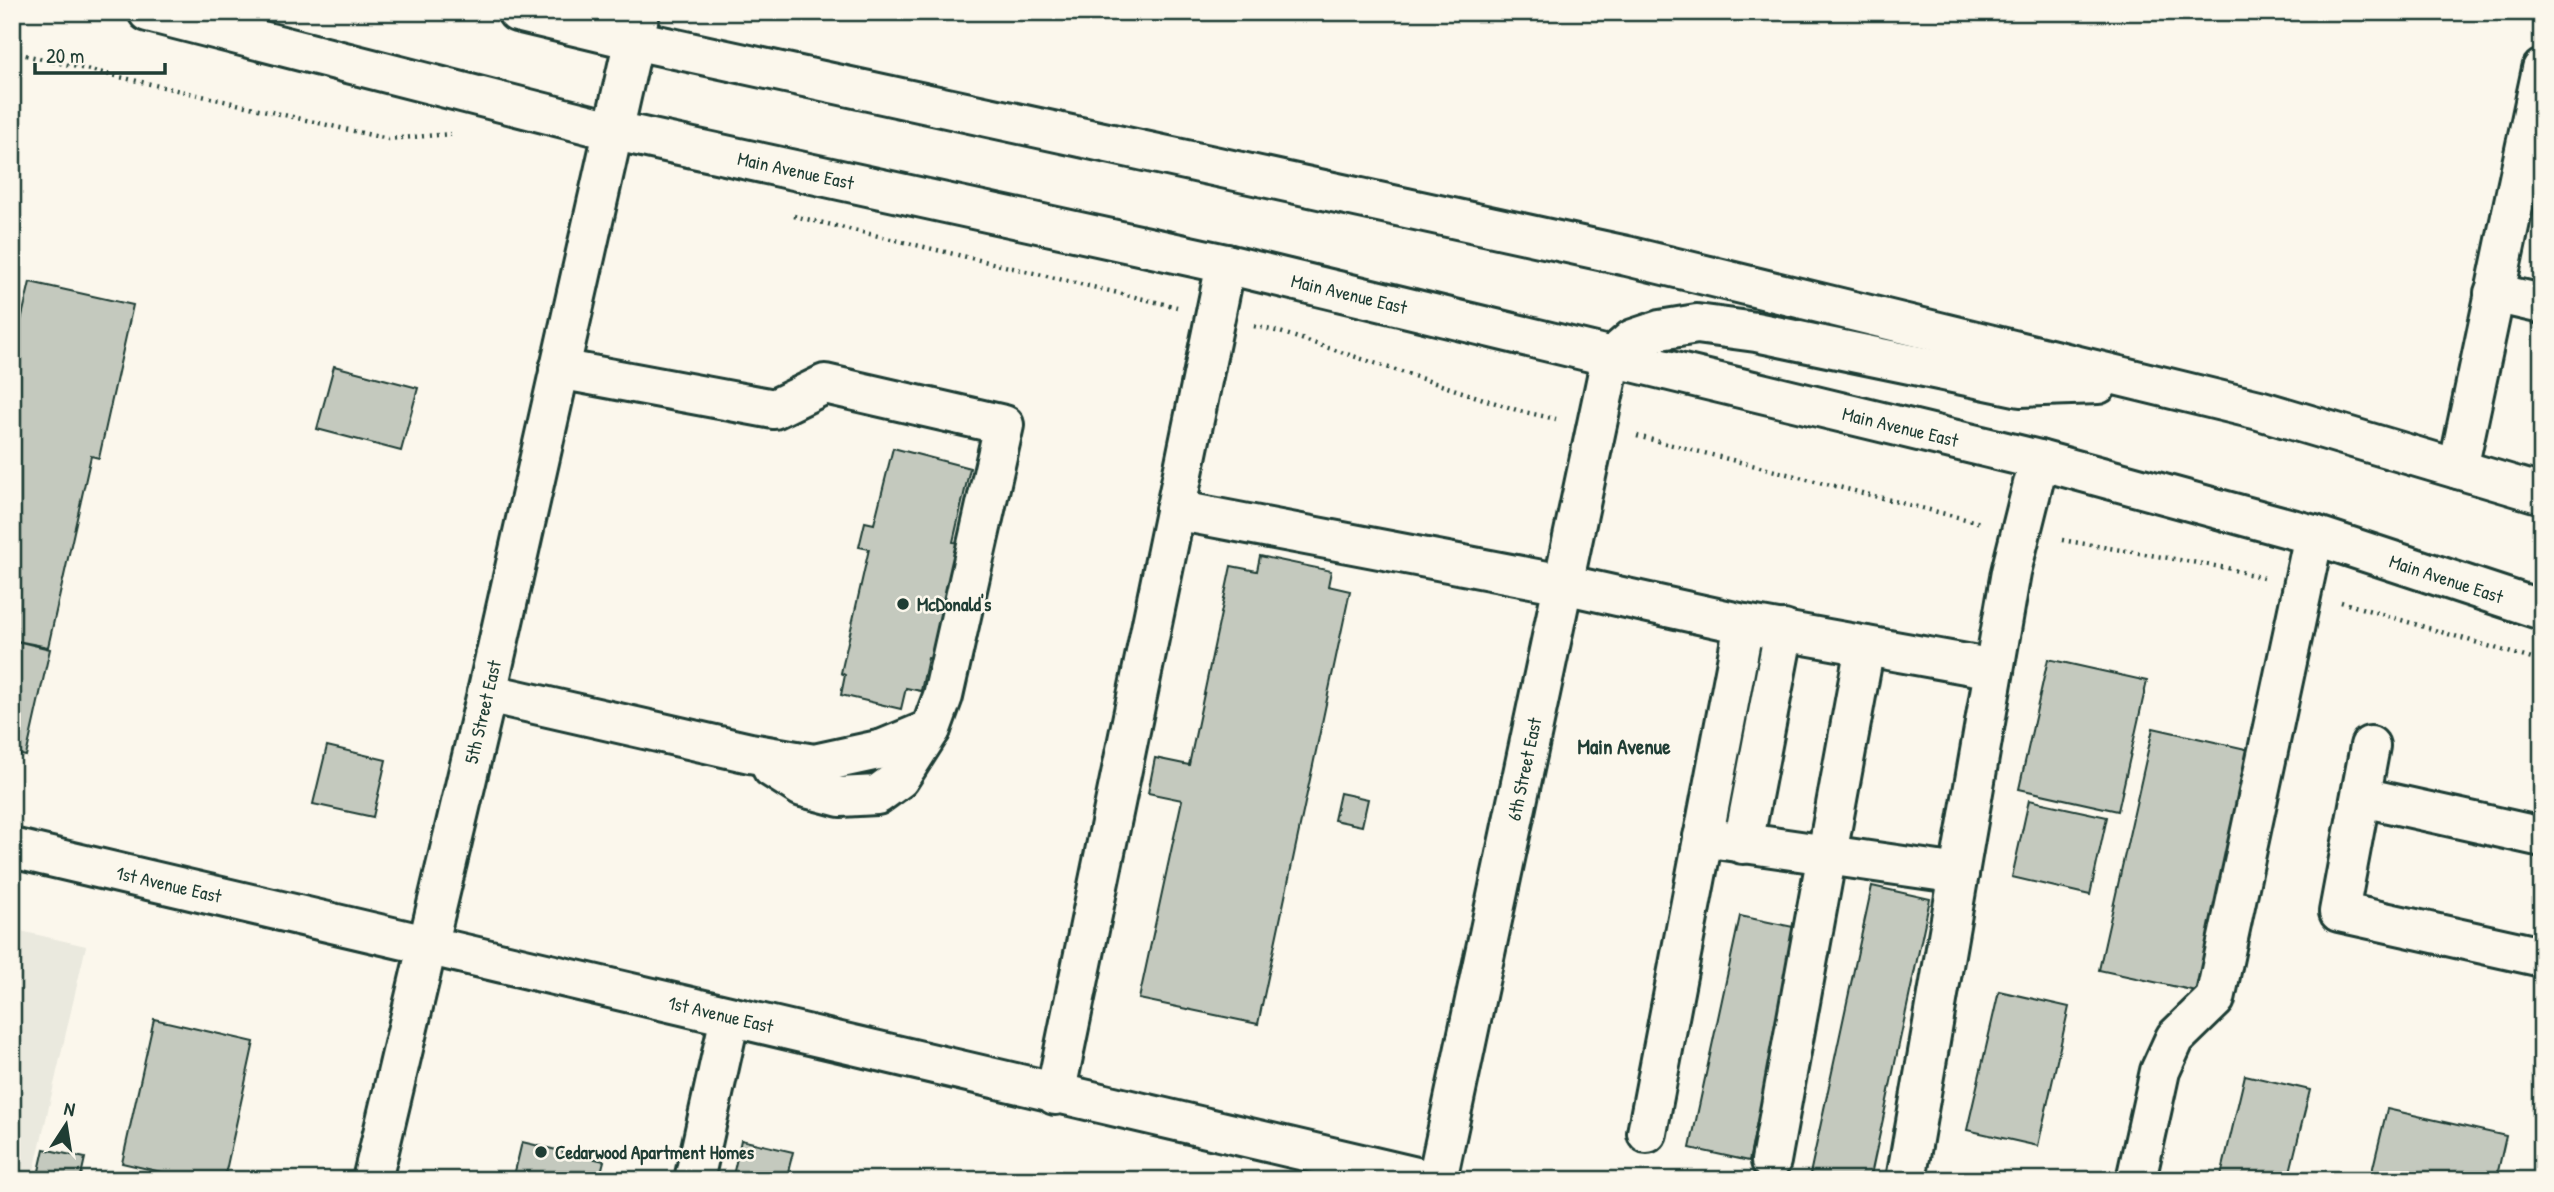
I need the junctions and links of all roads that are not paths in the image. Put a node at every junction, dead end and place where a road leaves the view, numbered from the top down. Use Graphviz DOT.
graph roads {
  1 [pos="148,12"];
  2 [pos="517,12"];
  3 [pos="637,26"];
  4 [pos="2542,69"];
  5 [pos="615,131"];
  6 [pos="1226,264"];
  7 [pos="2494,293"];
  8 [pos="2542,304"];
  9 [pos="1611,358"];
  10 [pos="559,369"];
  11 [pos="2145,382"];
  12 [pos="2039,460"];
  13 [pos="2458,469"];
  14 [pos="2542,494"];
  15 [pos="1175,510"];
  16 [pos="2314,535"];
  17 [pos="1563,584"];
  18 [pos="2542,610"];
  19 [pos="1744,624"];
  20 [pos="1784,630"];
  21 [pos="1865,646"];
  22 [pos="1994,669"];
  23 [pos="487,693"];
  24 [pos="2370,746"];
  25 [pos="2362,797"];
  26 [pos="1703,837"];
  27 [pos="2542,838"];
  28 [pos="1743,844"];
  29 [pos="12,848"];
  30 [pos="1828,857"];
  31 [pos="1959,873"];
  32 [pos="428,943"];
  33 [pos="2542,957"];
  34 [pos="730,1017"];
  35 [pos="1055,1095"];
  36 [pos="1647,1133"];
  37 [pos="1771,1161"];
  38 [pos="372,1180"];
  39 [pos="694,1180"];
  40 [pos="1429,1180"];
  41 [pos="1437,1180"];
  42 [pos="1906,1180"];
  43 [pos="2136,1180"];
  1 -- 5 [label="main road, Main Avenue East"];
  2 -- 3 [label="main road"];
  3 -- 5 [label="main road, 5th Street East"];
  3 -- 11 [label="main road"];
  4 -- 7 [label="main road"];
  5 -- 6 [label="main road, Main Avenue East"];
  5 -- 10 [label="main road, 5th Street East"];
  6 -- 9 [label="main road, Main Avenue East"];
  6 -- 15 [label="main road"];
  7 -- 8 [label="main road"];
  7 -- 13 [label="main road"];
  9 -- 11 [label="main road"];
  9 -- 12 [label="main road, Main Avenue East"];
  9 -- 17 [label="main road, 6th Street East"];
  10 -- 23 [label="main road, 5th Street East"];
  10 -- 23 [label="main road"];
  11 -- 13 [label="main road"];
  12 -- 16 [label="main road, Main Avenue East"];
  12 -- 22 [label="main road"];
  13 -- 14 [label="main road"];
  15 -- 17 [label="main road"];
  15 -- 35 [label="main road"];
  16 -- 18 [label="main road, Main Avenue East"];
  16 -- 43 [label="main road"];
  17 -- 19 [label="main road"];
  17 -- 41 [label="main road, 6th Street East"];
  19 -- 20 [label="main road"];
  19 -- 26 [label="main road"];
  20 -- 21 [label="main road"];
  20 -- 28 [label="main road"];
  21 -- 22 [label="main road"];
  21 -- 30 [label="main road"];
  22 -- 31 [label="main road"];
  23 -- 32 [label="main road, 5th Street East"];
  24 -- 25 [label="main road"];
  25 -- 27 [label="main road"];
  25 -- 33 [label="main road"];
  26 -- 28 [label="main road"];
  26 -- 36 [label="main road"];
  28 -- 30 [label="main road"];
  29 -- 32 [label="main road, 1st Avenue East"];
  30 -- 31 [label="main road"];
  30 -- 37 [label="main road"];
  31 -- 42 [label="main road"];
  32 -- 34 [label="main road, 1st Avenue East"];
  32 -- 38 [label="main road, 5th Street East"];
  34 -- 35 [label="main road, 1st Avenue East"];
  34 -- 39 [label="main road"];
  35 -- 40 [label="main road, 1st Avenue East"];
}
